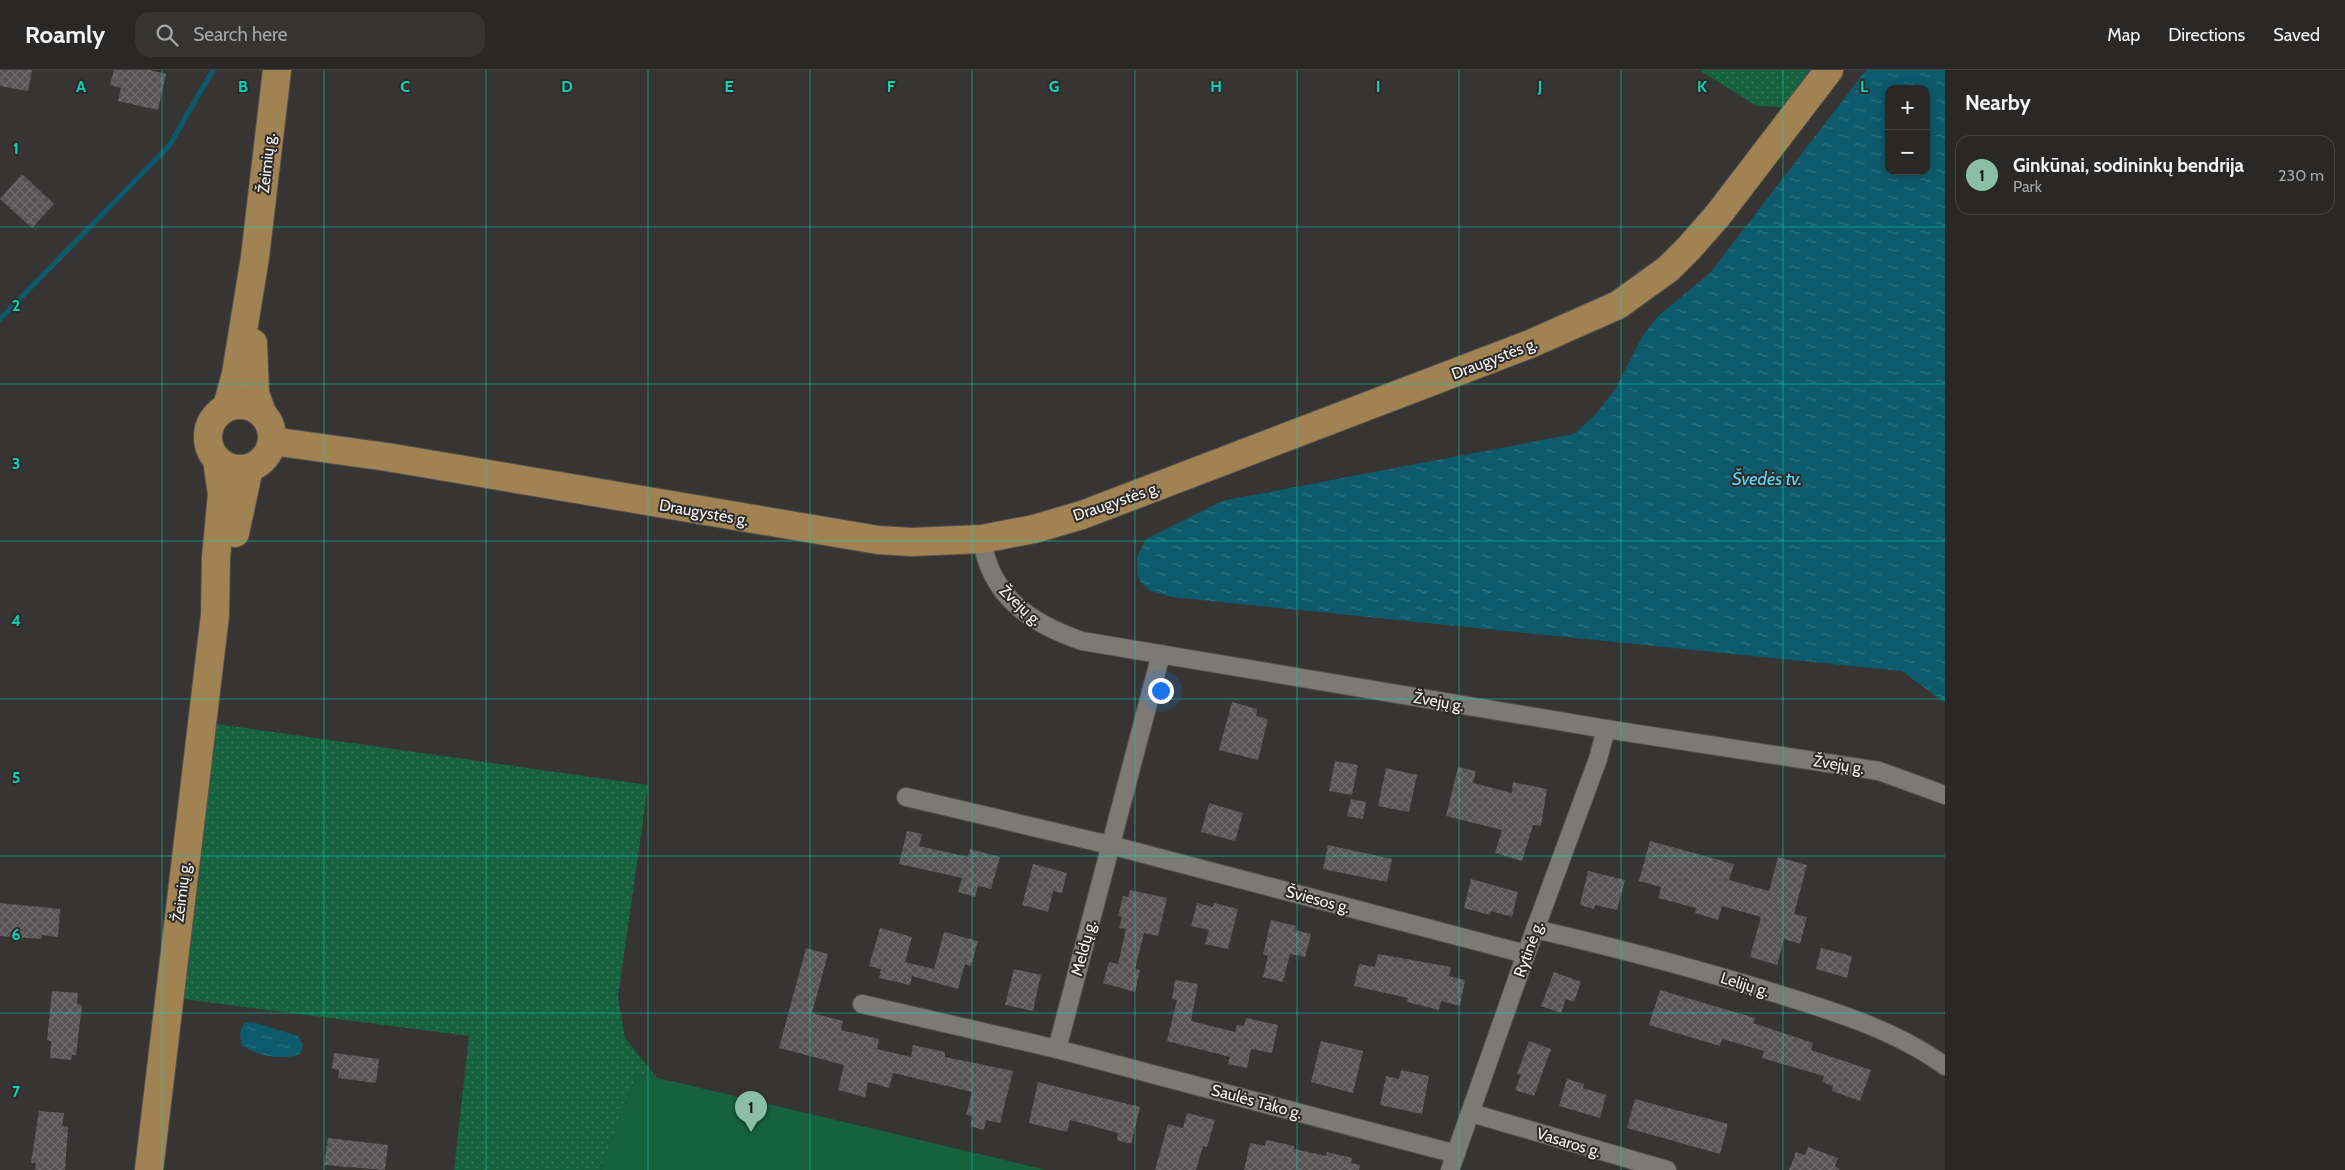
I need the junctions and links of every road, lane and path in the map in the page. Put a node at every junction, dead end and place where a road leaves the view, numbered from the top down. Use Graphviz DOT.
graph roads {
  1 [pos="276,70"];
  2 [pos="1830,70"];
  3 [pos="255,257"];
  4 [pos="227,407"];
  5 [pos="262,413"];
  6 [pos="272,441"];
  7 [pos="217,460"];
  8 [pos="249,468"];
  9 [pos="982,539"];
  10 [pos="215,615"];
  11 [pos="1161,654"];
  12 [pos="1606,729"];
  13 [pos="1945,795"];
  14 [pos="906,797"];
  15 [pos="1110,845"];
  16 [pos="1535,929"];
  17 [pos="1526,954"];
  18 [pos="862,1004"];
  19 [pos="1057,1049"];
  20 [pos="1945,1066"];
  21 [pos="1471,1113"];
  22 [pos="1453,1162"];
  23 [pos="149,1170"];
  24 [pos="1667,1170"];
  1 -- 3 [label="main road, Žeimių g."];
  2 -- 9 [label="main road, Draugystės g."];
  3 -- 4 [label="main road, Žeimių g."];
  3 -- 5 [label="main road, Žeimių g."];
  4 -- 5 [label="main road"];
  4 -- 7 [label="main road"];
  5 -- 6 [label="main road"];
  6 -- 8 [label="main road"];
  6 -- 9 [label="main road, Draugystės g."];
  7 -- 8 [label="main road"];
  7 -- 10 [label="main road, Žeimių g."];
  8 -- 10 [label="main road, Žeimių g."];
  9 -- 11 [label="street, Žvejų g."];
  10 -- 23 [label="main road, Žeimių g."];
  11 -- 12 [label="street, Žvejų g."];
  11 -- 15 [label="street, Meldų g."];
  12 -- 13 [label="street, Žvejų g."];
  12 -- 16 [label="street, Rytinė g."];
  14 -- 15 [label="street, Šviesos g."];
  15 -- 17 [label="street, Šviesos g."];
  15 -- 19 [label="street, Meldų g."];
  16 -- 17 [label="street, Rytinė g."];
  16 -- 20 [label="street, Lelijų g."];
  17 -- 21 [label="street, Rytinė g."];
  18 -- 19 [label="street"];
  19 -- 22 [label="street, Saulės Tako g."];
  21 -- 22 [label="street, Rytinė g."];
  21 -- 24 [label="street, Vasaros g."];
}
